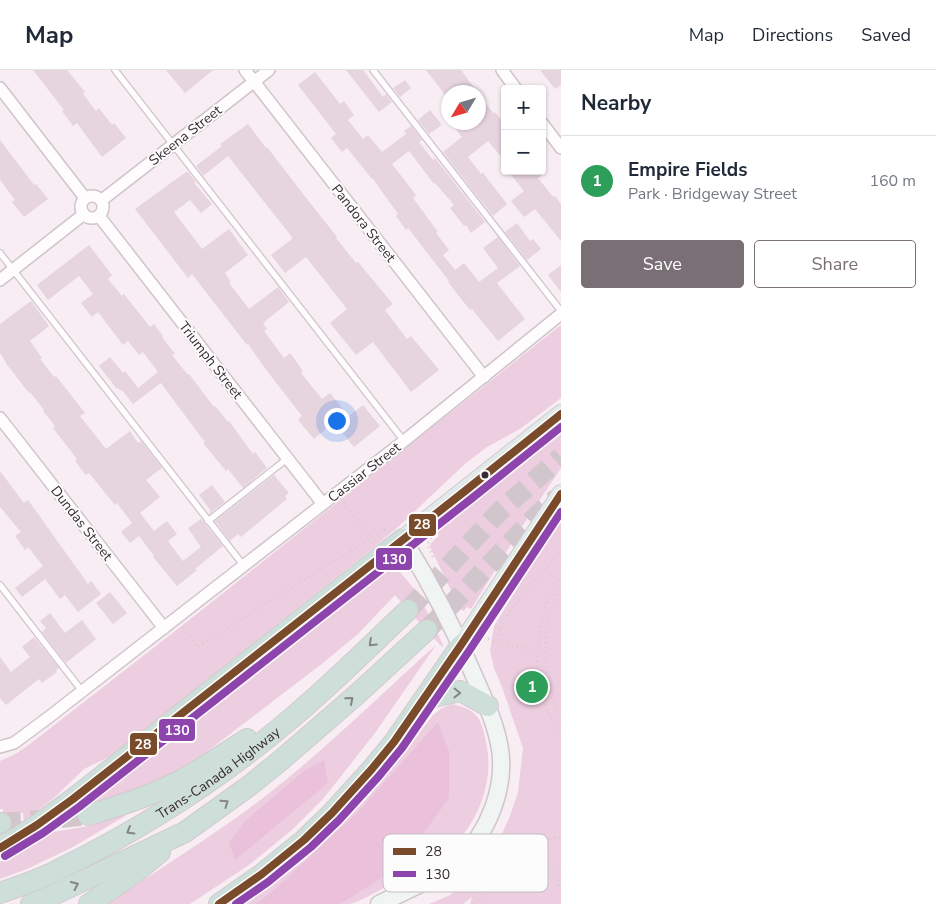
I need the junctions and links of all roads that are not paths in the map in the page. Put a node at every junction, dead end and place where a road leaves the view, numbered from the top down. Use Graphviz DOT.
graph roads {
  1 [pos="115,70"];
  2 [pos="246,70"];
  3 [pos="269,70"];
  4 [pos="373,70"];
  5 [pos="502,70"];
  6 [pos="254,81"];
  7 [pos="513,85"];
  8 [pos="0,88"];
  9 [pos="546,128"];
  10 [pos="173,145"];
  11 [pos="561,148"];
  12 [pos="85,198"];
  13 [pos="102,200"];
  14 [pos="84,214"];
  15 [pos="99,216"];
  16 [pos="0,253"];
  17 [pos="13,270"];
  18 [pos="0,280"];
  19 [pos="561,312"];
  20 [pos="484,376"];
  21 [pos="561,414"];
  22 [pos="0,418"];
  23 [pos="404,441"];
  24 [pos="288,458"];
  25 [pos="561,494"];
  26 [pos="323,504"];
  27 [pos="208,521"];
  28 [pos="398,532"];
  29 [pos="244,566"];
  30 [pos="0,585"];
  31 [pos="408,610"];
  32 [pos="164,628"];
  33 [pos="427,630"];
  34 [pos="461,644"];
  35 [pos="337,676"];
  36 [pos="82,691"];
  37 [pos="424,700"];
  38 [pos="488,706"];
  39 [pos="0,747"];
  40 [pos="88,815"];
  41 [pos="185,832"];
  42 [pos="479,834"];
  43 [pos="0,848"];
  44 [pos="403,892"];
  45 [pos="0,893"];
  46 [pos="31,904"];
  47 [pos="89,904"];
  48 [pos="219,904"];
  49 [pos="379,904"];
  1 -- 10 [label="lane"];
  2 -- 6 [label="street, Pandora Street"];
  3 -- 6 [label="street, Skeena Street"];
  4 -- 19 [label="lane"];
  5 -- 7 [label="street"];
  6 -- 10 [label="street, Skeena Street"];
  6 -- 20 [label="street, Pandora Street"];
  8 -- 12 [label="street"];
  9 -- 11 [label="street"];
  10 -- 13 [label="street, Skeena Street"];
  10 -- 23 [label="lane"];
  12 -- 13 [label="street"];
  12 -- 14 [label="street"];
  13 -- 15 [label="street"];
  14 -- 15 [label="street"];
  14 -- 17 [label="street"];
  15 -- 24 [label="street, Triumph Street"];
  16 -- 17 [label="lane"];
  17 -- 18 [label="street"];
  17 -- 27 [label="lane"];
  19 -- 20 [label="street, Cassiar Street"];
  20 -- 23 [label="street, Cassiar Street"];
  21 -- 28 [label="main road"];
  22 -- 32 [label="street, Dundas Street"];
  23 -- 26 [label="street, Cassiar Street"];
  24 -- 26 [label="street, Triumph Street"];
  24 -- 27 [label="lane"];
  25 -- 34 [label="main road"];
  26 -- 29 [label="street, Cassiar Street"];
  27 -- 29 [label="lane"];
  28 -- 34 [label="street"];
  28 -- 43 [label="highway"];
  29 -- 32 [label="street, Cassiar Street"];
  30 -- 36 [label="lane"];
  31 -- 35 [label="highway, Trans-Canada Highway, one-way"];
  32 -- 36 [label="street, Cassiar Street"];
  41 -- 33 [label="highway, Trans-Canada Highway, one-way"];
  34 -- 37 [label="highway"];
  34 -- 38 [label="street"];
  35 -- 40 [label="highway"];
  35 -- 45 [label="highway, Trans-Canada Highway, one-way"];
  36 -- 39 [label="street, Cassiar Street"];
  37 -- 38 [label="highway, one-way"];
  37 -- 48 [label="highway"];
  38 -- 42 [label="street"];
  46 -- 41 [label="highway, Trans-Canada Highway, one-way"];
  41 -- 47 [label="highway"];
  44 -- 49 [label="street"];
}
